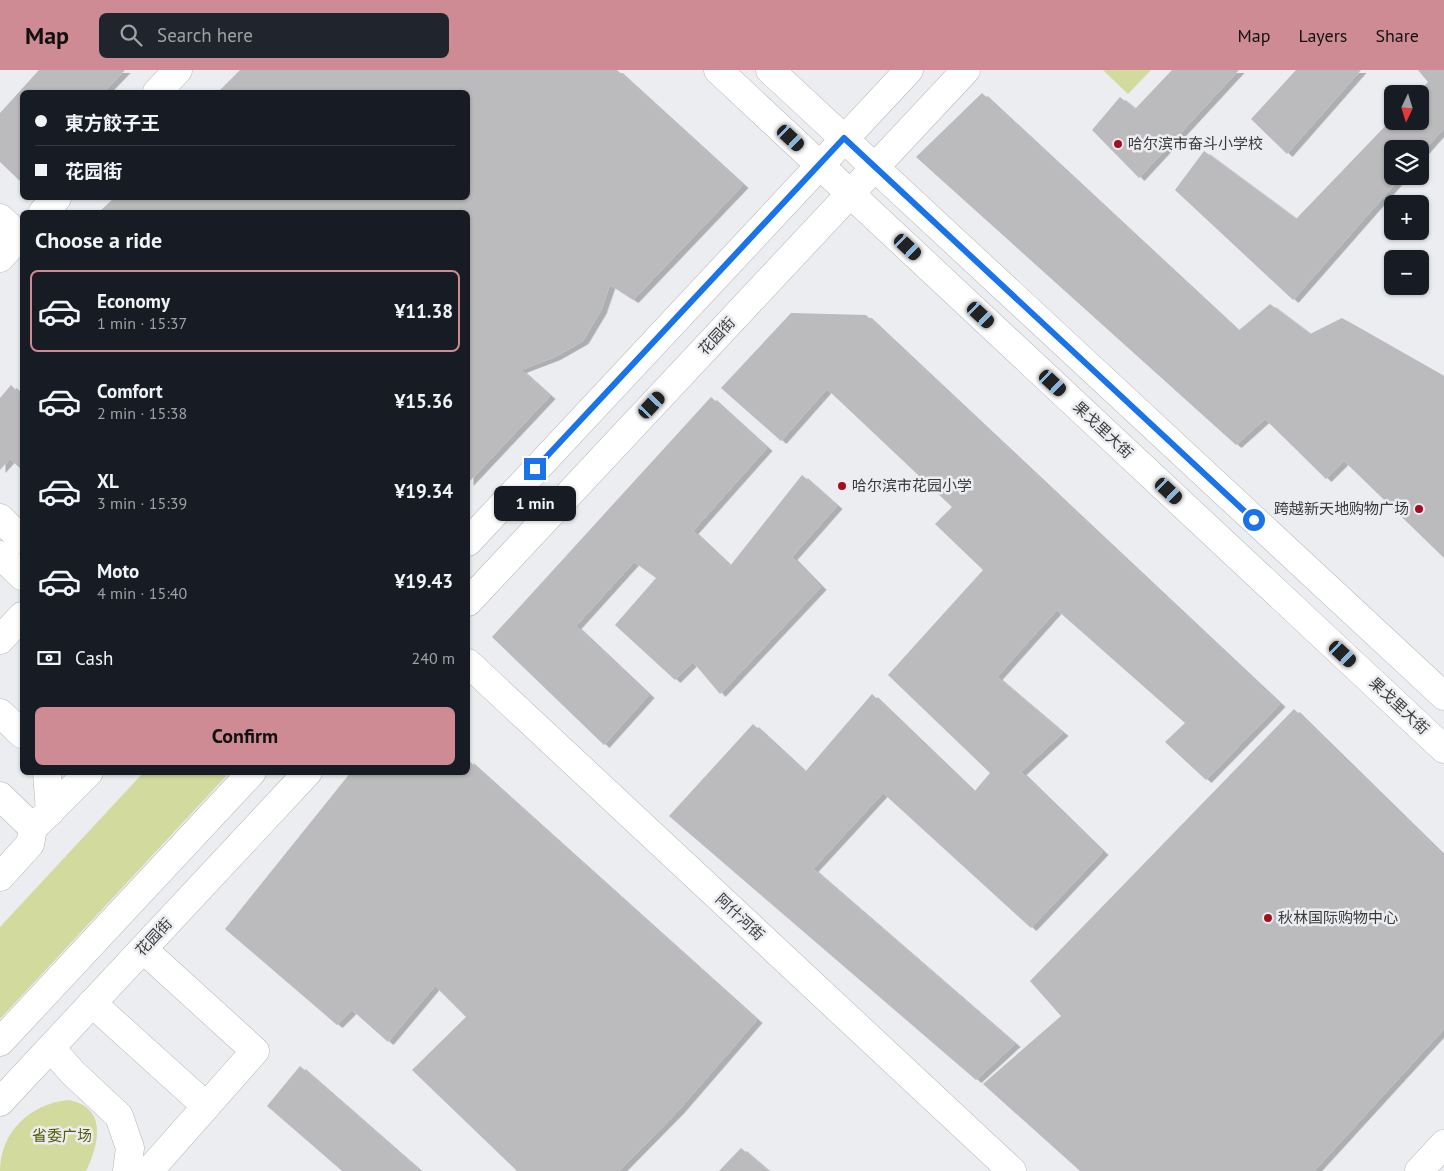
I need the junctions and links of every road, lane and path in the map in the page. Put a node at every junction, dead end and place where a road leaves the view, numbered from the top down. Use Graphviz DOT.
graph roads {
  1 [pos="178,70"];
  2 [pos="718,70"];
  3 [pos="770,70"];
  4 [pos="909,70"];
  5 [pos="966,70"];
  6 [pos="158,90"];
  7 [pos="844,138"];
  8 [pos="820,165"];
  9 [pos="875,166"];
  10 [pos="850,193"];
  11 [pos="55,200"];
  12 [pos="45,210"];
  13 [pos="0,218"];
  14 [pos="20,235"];
  15 [pos="20,239"];
  16 [pos="0,258"];
  17 [pos="0,518"];
  18 [pos="20,538"];
  19 [pos="470,540"];
  20 [pos="0,555"];
  21 [pos="20,574"];
  22 [pos="470,600"];
  23 [pos="20,618"];
  24 [pos="0,640"];
  25 [pos="470,665"];
  26 [pos="1444,696"];
  27 [pos="1444,749"];
  28 [pos="47,775"];
  29 [pos="87,775"];
  30 [pos="249,775"];
  31 [pos="305,775"];
  32 [pos="0,796"];
  33 [pos="42,820"];
  34 [pos="0,877"];
  35 [pos="143,949"];
  36 [pos="92,1003"];
  37 [pos="0,1042"];
  38 [pos="50,1048"];
  39 [pos="0,1102"];
  40 [pos="206,1106"];
  41 [pos="1444,1144"];
  42 [pos="127,1171"];
  43 [pos="149,1171"];
  44 [pos="1012,1171"];
  45 [pos="1419,1171"];
  1 -- 6 [label="main road"];
  2 -- 8 [label="main road, 果戈里大街"];
  3 -- 7 [label="main road"];
  4 -- 7 [label="main road"];
  5 -- 9 [label="main road, 花园街"];
  7 -- 8 [label="main road"];
  7 -- 9 [label="main road"];
  8 -- 10 [label="main road, 果戈里大街"];
  8 -- 19 [label="main road"];
  9 -- 10 [label="main road, 花园街"];
  9 -- 26 [label="main road"];
  10 -- 22 [label="main road, 花园街"];
  10 -- 27 [label="main road, 果戈里大街"];
  11 -- 12 [label="main road"];
  13 -- 14 [label="main road"];
  15 -- 16 [label="main road"];
  17 -- 18 [label="main road"];
  20 -- 21 [label="main road"];
  23 -- 24 [label="main road"];
  25 -- 44 [label="main road, 阿什河街"];
  28 -- 33 [label="main road"];
  29 -- 33 [label="main road"];
  30 -- 37 [label="main road"];
  31 -- 35 [label="main road, 花园街"];
  32 -- 33 [label="main road"];
  33 -- 34 [label="main road"];
  35 -- 36 [label="main road, 花园街"];
  35 -- 40 [label="main road"];
  36 -- 38 [label="main road, 花园街"];
  36 -- 40 [label="main road"];
  38 -- 39 [label="main road, 花园街"];
  38 -- 42 [label="main road"];
  40 -- 43 [label="main road"];
  41 -- 45 [label="main road"];
}
